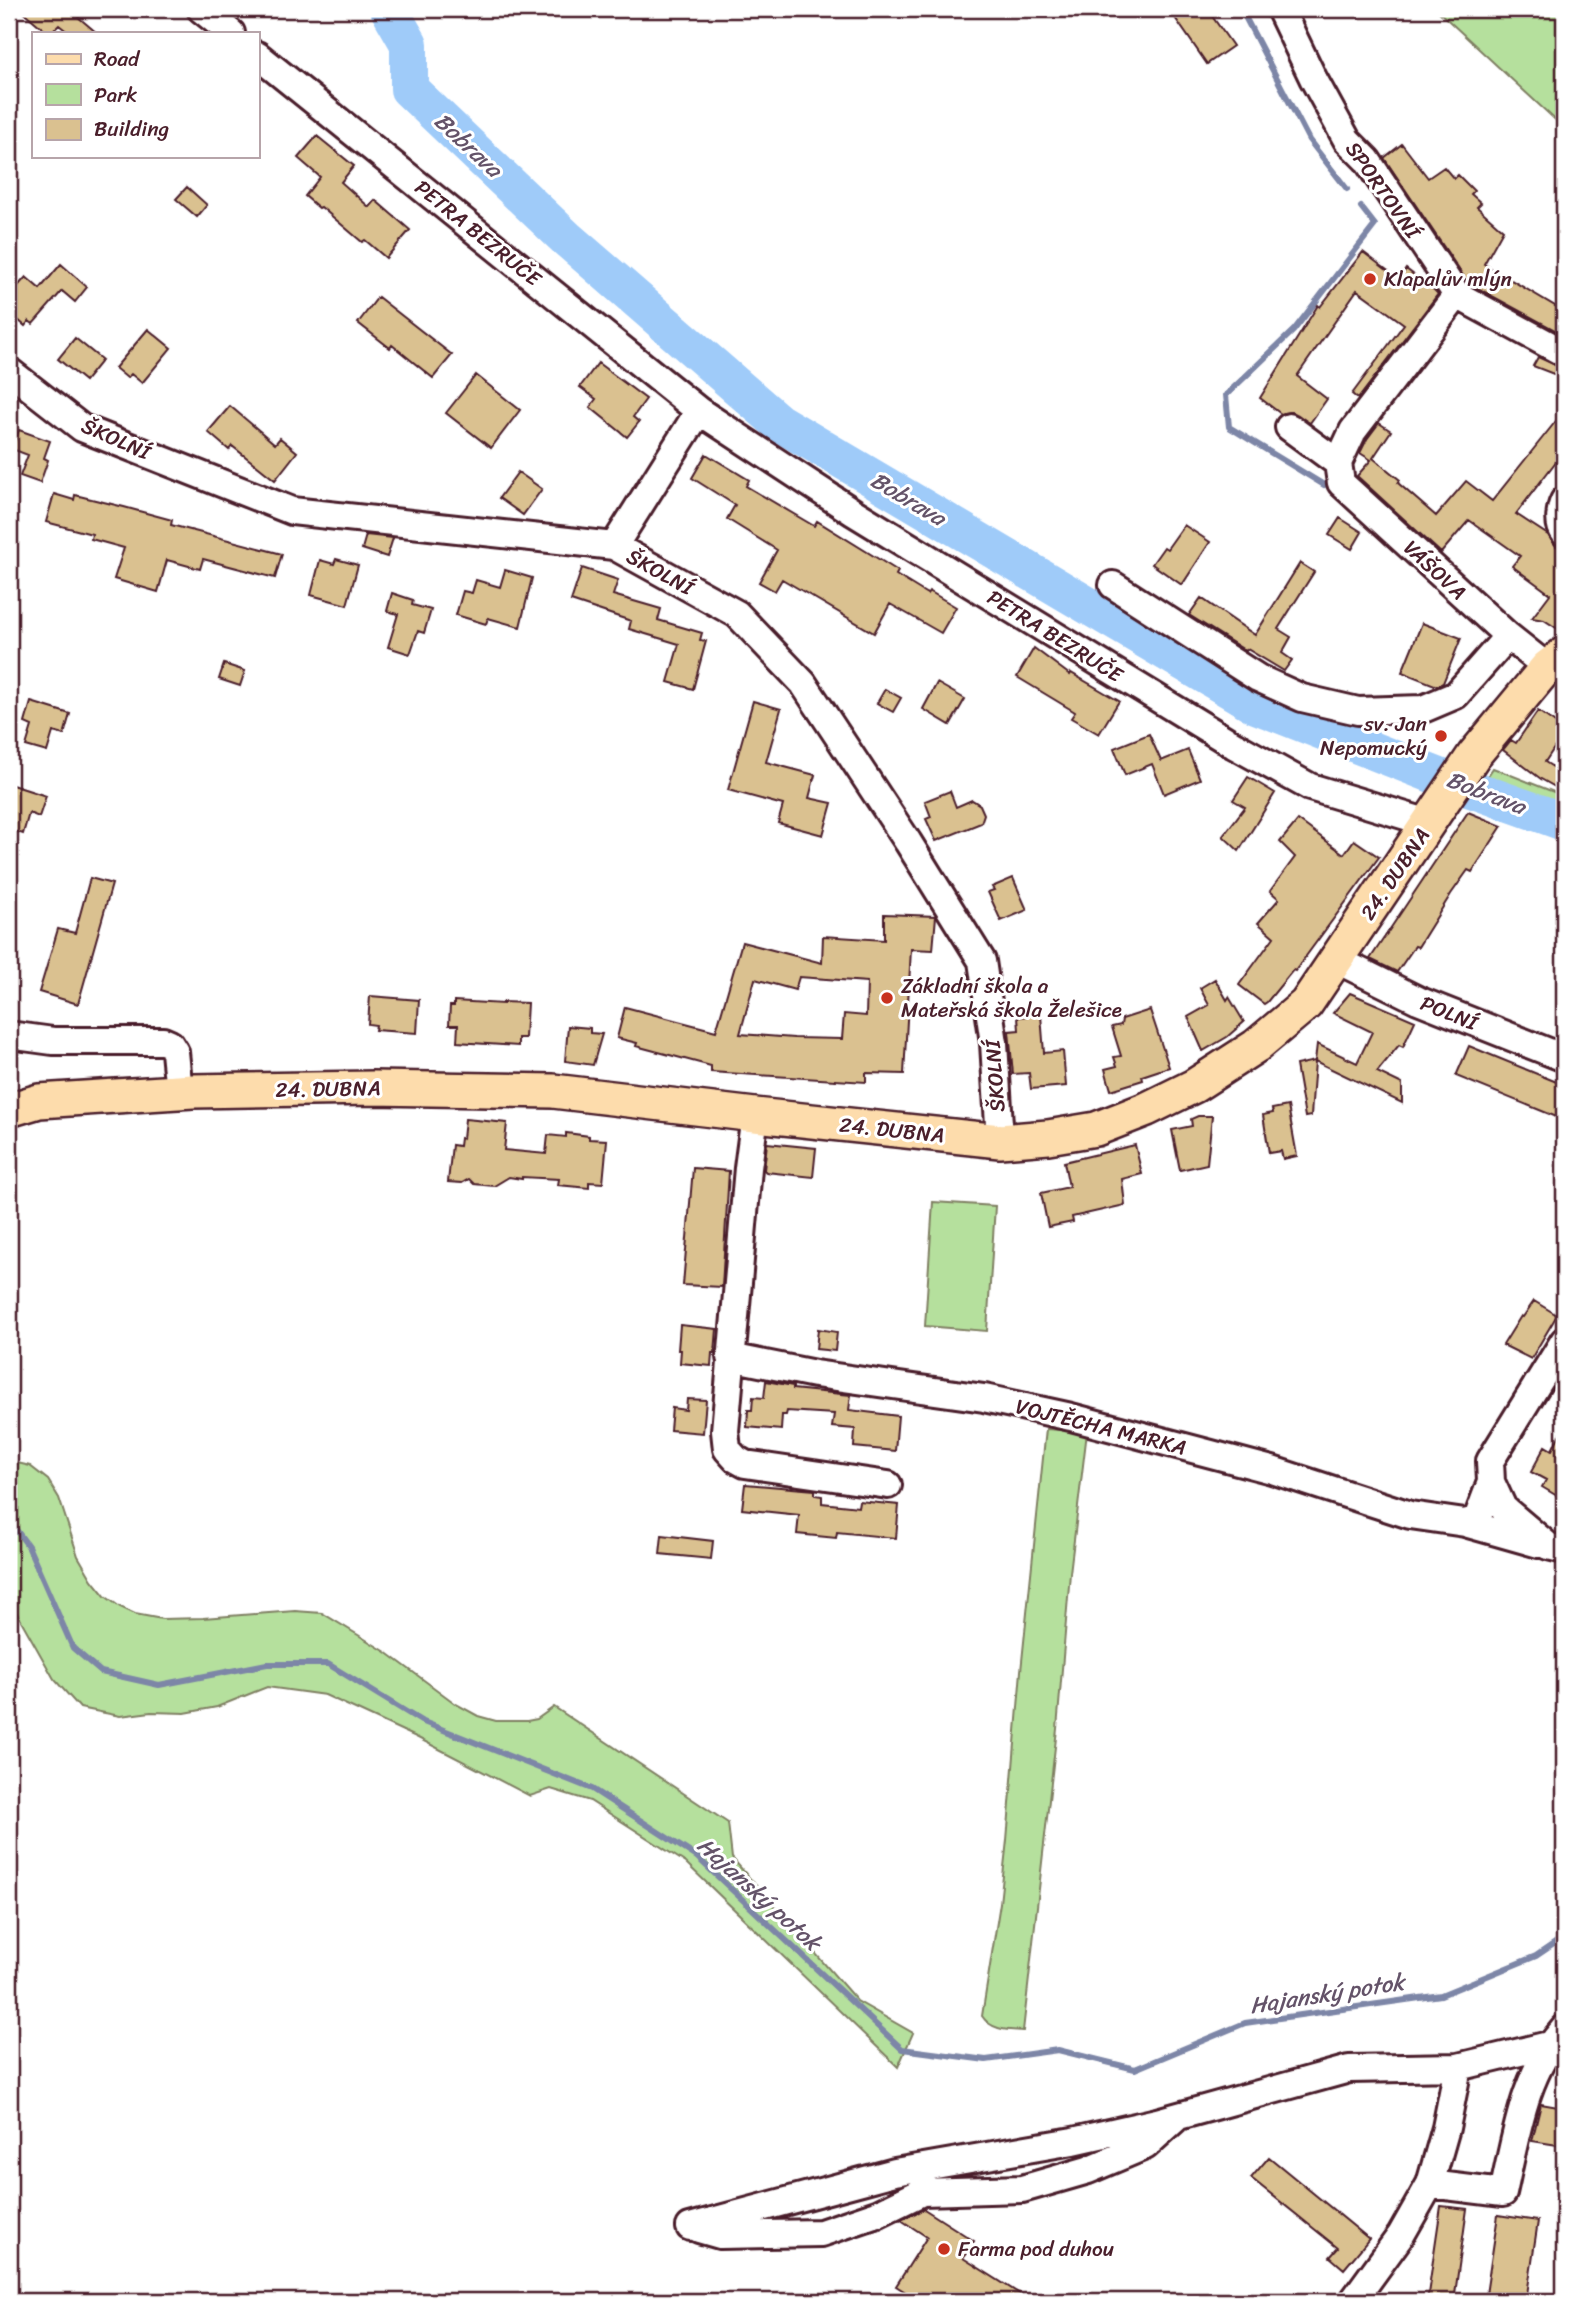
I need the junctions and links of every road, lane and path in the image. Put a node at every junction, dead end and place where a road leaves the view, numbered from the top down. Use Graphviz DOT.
graph roads {
  1 [pos="201,9"];
  2 [pos="1280,9"];
  3 [pos="230,32"];
  4 [pos="259,57"];
  5 [pos="1457,295"];
  6 [pos="1564,353"];
  7 [pos="9,371"];
  8 [pos="699,411"];
  9 [pos="1289,427"];
  10 [pos="1338,463"];
  11 [pos="1564,501"];
  12 [pos="1564,532"];
  13 [pos="614,546"];
  14 [pos="1113,585"];
  15 [pos="1508,636"];
  16 [pos="1556,660"];
  17 [pos="1437,810"];
  18 [pos="1337,960"];
  19 [pos="9,1035"];
  20 [pos="1564,1058"];
  21 [pos="178,1092"];
  22 [pos="9,1110"];
  23 [pos="755,1115"];
  24 [pos="1000,1141"];
  25 [pos="1564,1341"];
  26 [pos="730,1357"];
  27 [pos="1491,1482"];
  28 [pos="888,1485"];
  29 [pos="1465,1523"];
  30 [pos="1556,1548"];
  31 [pos="1559,2041"];
  32 [pos="1458,2067"];
  33 [pos="1179,2115"];
  34 [pos="1430,2185"];
  35 [pos="1353,2301"];
  1 -- 3 [label="street"];
  2 -- 5 [label="street, SPORTOVNÍ"];
  4 -- 8 [label="street, PETRA BEZRUČE"];
  5 -- 6 [label="street, SPORTOVNÍ"];
  5 -- 10 [label="street"];
  7 -- 13 [label="street, ŠKOLNÍ"];
  8 -- 13 [label="street"];
  8 -- 17 [label="street, PETRA BEZRUČE"];
  9 -- 10 [label="street, VÁŠOVA"];
  10 -- 15 [label="street, VÁŠOVA"];
  11 -- 12 [label="street"];
  13 -- 24 [label="street, ŠKOLNÍ"];
  14 -- 15 [label="street"];
  15 -- 16 [label="street, VÁŠOVA"];
  16 -- 17 [label="main road, 24. DUBNA"];
  17 -- 18 [label="main road, 24. DUBNA"];
  18 -- 20 [label="street, POLNÍ"];
  18 -- 24 [label="main road, 24. DUBNA"];
  19 -- 21 [label="street"];
  21 -- 22 [label="main road, 24. DUBNA"];
  21 -- 23 [label="main road, 24. DUBNA"];
  23 -- 24 [label="main road, 24. DUBNA"];
  23 -- 26 [label="street"];
  25 -- 27 [label="street"];
  26 -- 28 [label="street"];
  26 -- 29 [label="street, VOJTĚCHA MARKA"];
  27 -- 29 [label="street"];
  27 -- 30 [label="street, VOJTĚCHA MARKA"];
  29 -- 30 [label="street, VOJTĚCHA MARKA"];
  31 -- 32 [label="street"];
  31 -- 34 [label="street"];
  32 -- 33 [label="street"];
  32 -- 34 [label="street"];
  33 -- 33 [label="street"];
  34 -- 35 [label="street"];
}
